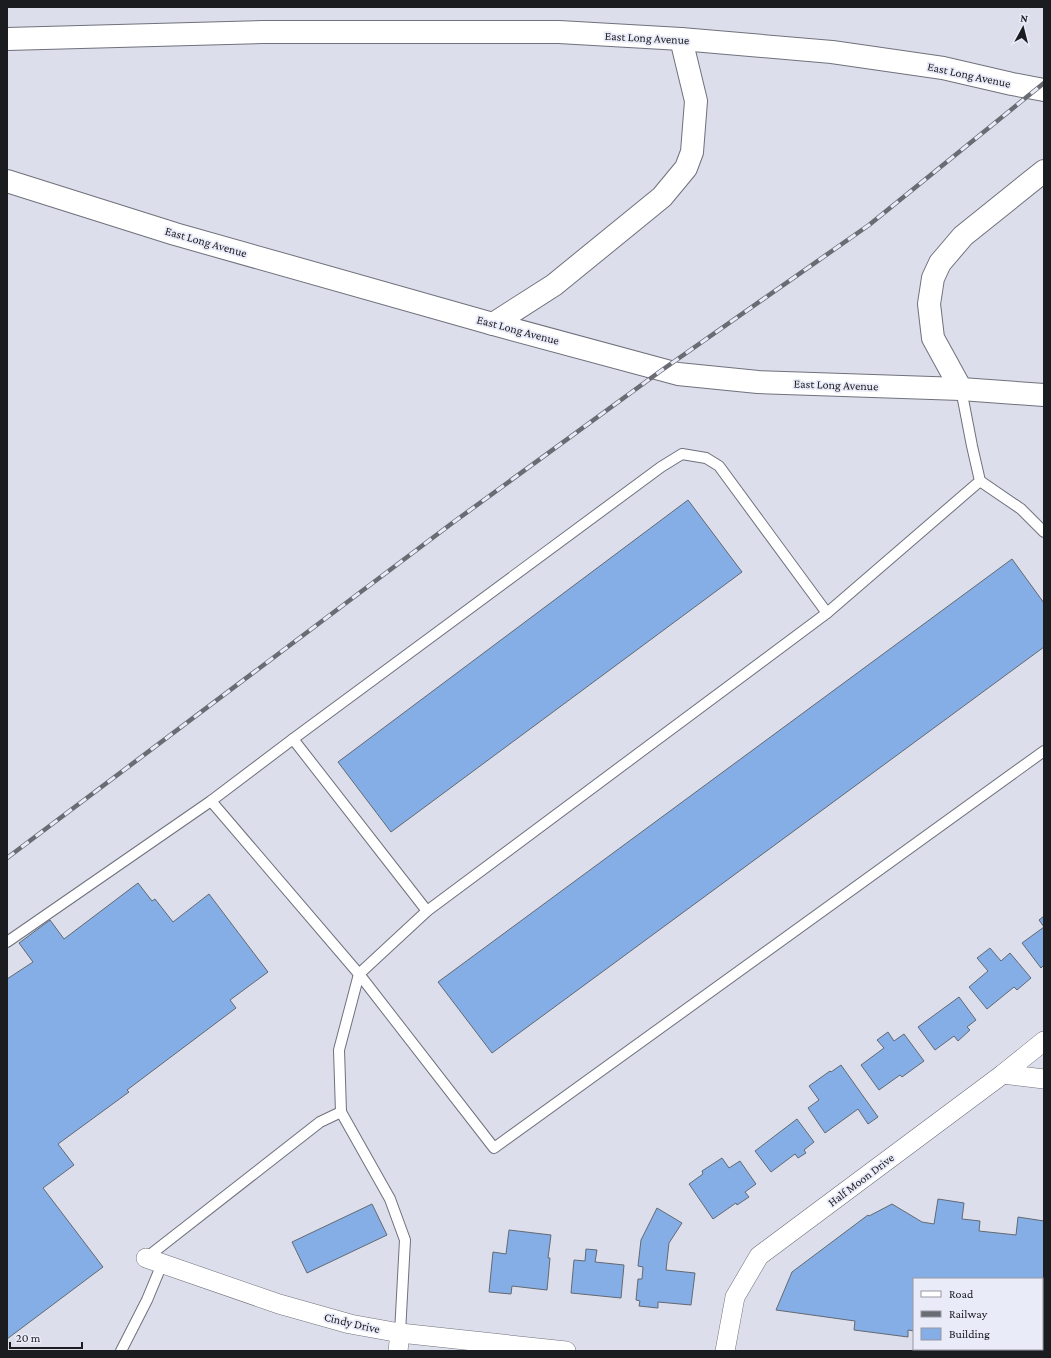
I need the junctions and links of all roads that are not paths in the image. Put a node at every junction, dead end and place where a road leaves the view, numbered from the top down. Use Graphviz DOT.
graph roads {
  1 [pos="7,39"];
  2 [pos="681,39"];
  3 [pos="1044,90"];
  4 [pos="1044,171"];
  5 [pos="7,181"];
  6 [pos="493,324"];
  7 [pos="961,389"];
  8 [pos="1044,395"];
  9 [pos="980,481"];
  10 [pos="1044,532"];
  11 [pos="827,613"];
  12 [pos="293,739"];
  13 [pos="1044,751"];
  14 [pos="211,801"];
  15 [pos="427,911"];
  16 [pos="7,942"];
  17 [pos="358,974"];
  18 [pos="1044,1041"];
  19 [pos="1003,1074"];
  20 [pos="1044,1079"];
  21 [pos="341,1112"];
  22 [pos="154,1261"];
  23 [pos="399,1342"];
  24 [pos="121,1351"];
  25 [pos="566,1351"];
  26 [pos="725,1351"];
  1 -- 2 [label="main road, East Long Avenue"];
  2 -- 3 [label="main road, East Long Avenue"];
  2 -- 6 [label="main road"];
  4 -- 7 [label="main road"];
  5 -- 6 [label="main road, East Long Avenue"];
  6 -- 7 [label="main road, East Long Avenue"];
  7 -- 8 [label="main road, East Long Avenue"];
  7 -- 9 [label="lane"];
  9 -- 10 [label="lane"];
  9 -- 11 [label="lane"];
  11 -- 12 [label="lane"];
  11 -- 15 [label="lane"];
  12 -- 14 [label="lane"];
  12 -- 15 [label="lane"];
  13 -- 17 [label="lane"];
  14 -- 16 [label="lane"];
  14 -- 17 [label="lane"];
  15 -- 17 [label="lane"];
  17 -- 21 [label="lane"];
  18 -- 19 [label="street, Half Moon Drive"];
  19 -- 20 [label="street"];
  19 -- 26 [label="street, Half Moon Drive"];
  21 -- 22 [label="lane"];
  21 -- 23 [label="lane"];
  22 -- 23 [label="street, Cindy Drive"];
  22 -- 24 [label="lane"];
  23 -- 25 [label="street, Cindy Drive"];
}
